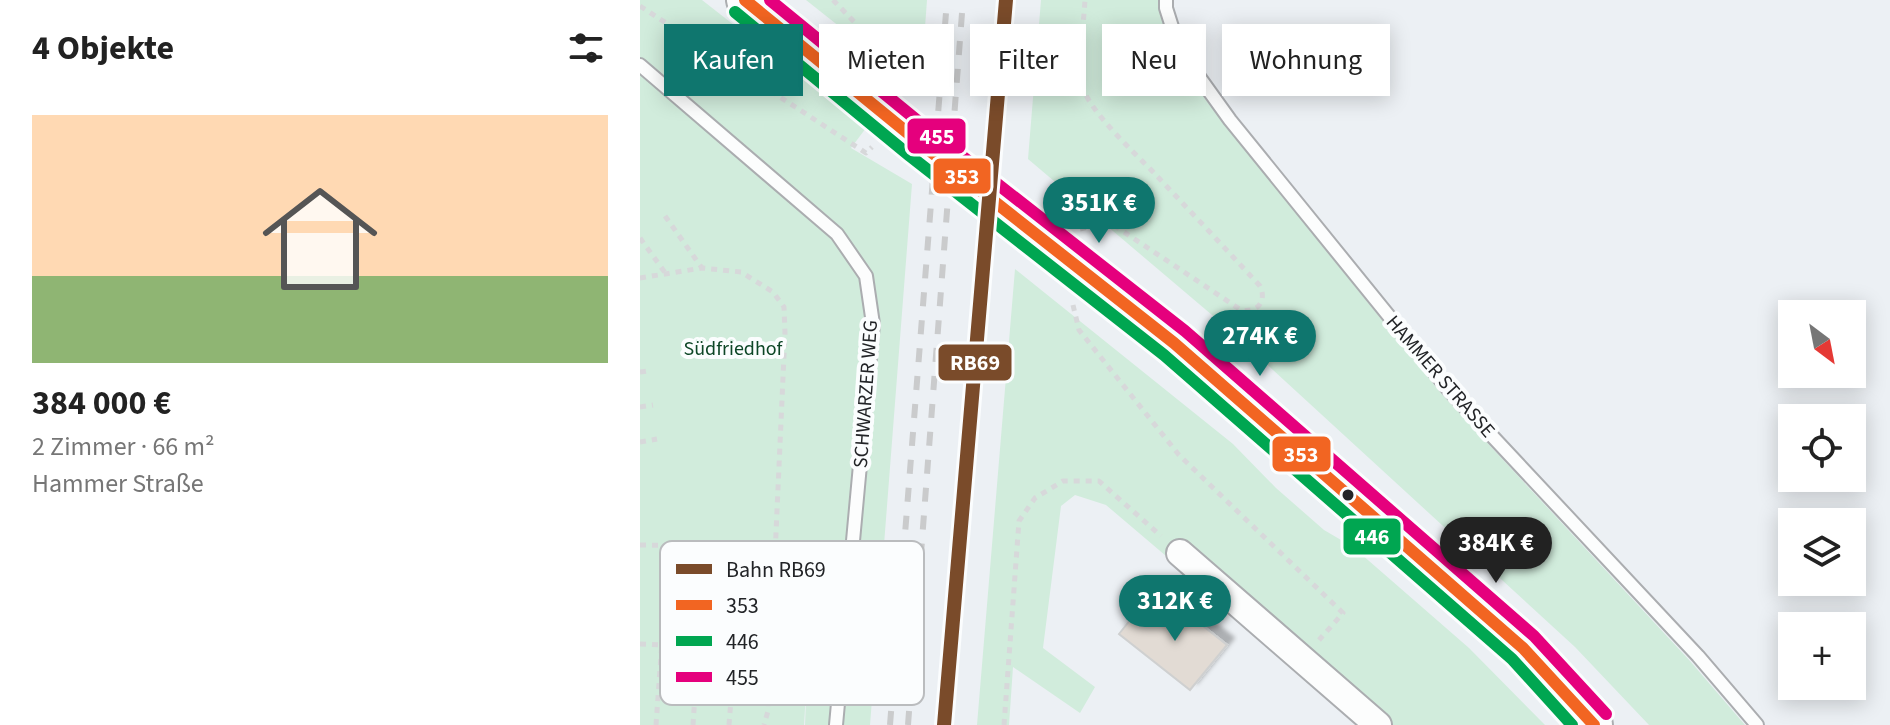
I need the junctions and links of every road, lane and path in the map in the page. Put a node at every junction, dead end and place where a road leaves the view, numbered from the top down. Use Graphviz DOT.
graph roads {
  1 [pos="745,0"];
  2 [pos="1085,0"];
  3 [pos="1166,0"];
  4 [pos="640,65"];
  5 [pos="665,216"];
  6 [pos="640,238"];
  7 [pos="1059,251"];
  8 [pos="702,268"];
  9 [pos="666,274"];
  10 [pos="640,278"];
  11 [pos="1072,304"];
  12 [pos="653,405"];
  13 [pos="640,407"];
  14 [pos="657,439"];
  15 [pos="640,442"];
  16 [pos="776,541"];
  17 [pos="853,541"];
  18 [pos="1180,553"];
  19 [pos="640,644"];
  20 [pos="660,645"];
  21 [pos="1302,658"];
  22 [pos="660,672"];
  23 [pos="694,705"];
  24 [pos="731,705"];
  25 [pos="768,705"];
  26 [pos="838,705"];
  27 [pos="656,725"];
  28 [pos="693,725"];
  29 [pos="729,725"];
  30 [pos="764,725"];
  31 [pos="836,725"];
  32 [pos="1004,725"];
  33 [pos="1378,725"];
  34 [pos="1594,725"];
  35 [pos="1757,725"];
  1 -- 7 [label="main road, bridge"];
  2 -- 7 [label="path"];
  3 -- 35 [label="lane, HAMMER STRASSE"];
  4 -- 17 [label="lane, SCHWARZER WEG"];
  5 -- 8 [label="path"];
  6 -- 9 [label="path"];
  7 -- 34 [label="main road"];
  8 -- 9 [label="path"];
  8 -- 16 [label="path"];
  9 -- 10 [label="path"];
  11 -- 21 [label="path"];
  12 -- 13 [label="path"];
  14 -- 15 [label="path"];
  18 -- 21 [label="street"];
  18 -- 32 [label="path"];
  19 -- 20 [label="path"];
  21 -- 33 [label="street"];
  22 -- 27 [label="path"];
  23 -- 28 [label="path"];
  24 -- 29 [label="path"];
  25 -- 30 [label="path"];
  26 -- 31 [label="lane, SCHWARZER WEG"];
}
